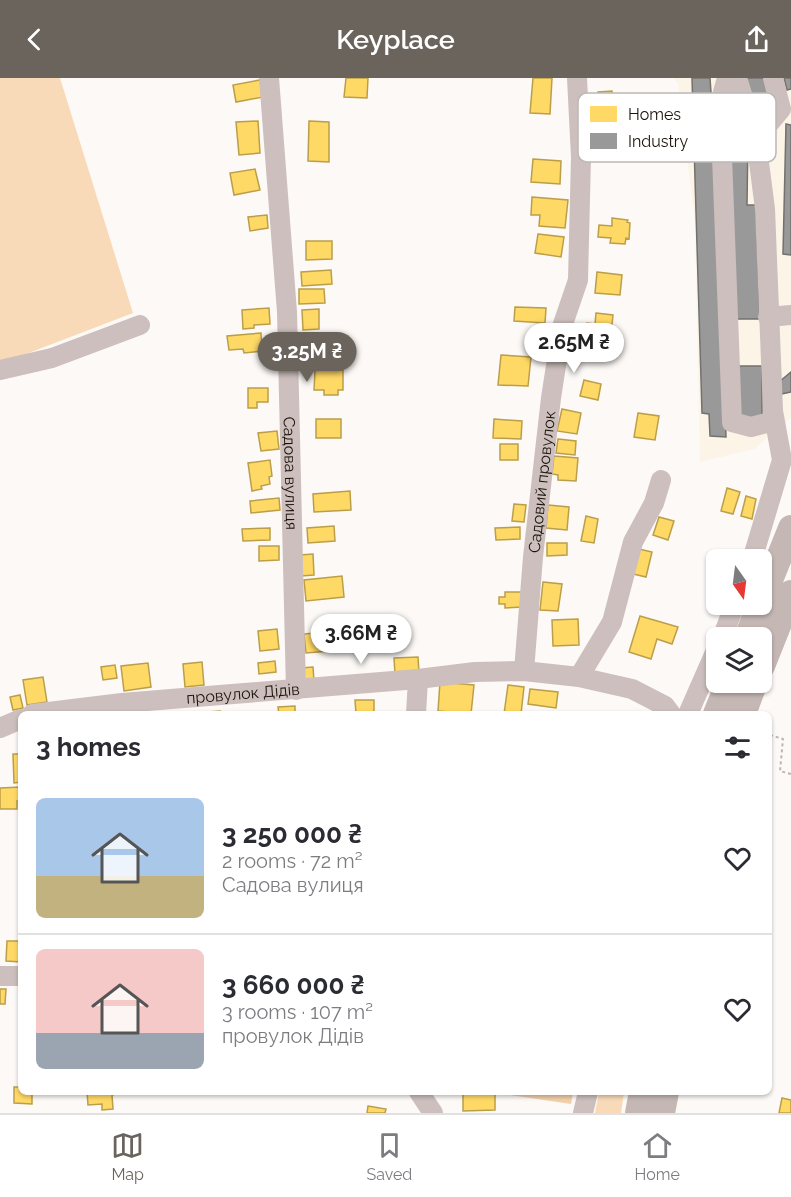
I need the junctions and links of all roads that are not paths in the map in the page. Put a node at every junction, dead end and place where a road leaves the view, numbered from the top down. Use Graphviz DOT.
graph roads {
  1 [pos="269,78"];
  2 [pos="577,78"];
  3 [pos="727,78"];
  4 [pos="737,78"];
  5 [pos="773,78"];
  6 [pos="723,93"];
  7 [pos="742,93"];
  8 [pos="578,98"];
  9 [pos="786,108"];
  10 [pos="581,162"];
  11 [pos="722,162"];
  12 [pos="759,162"];
  13 [pos="791,315"];
  14 [pos="768,317"];
  15 [pos="140,325"];
  16 [pos="0,370"];
  17 [pos="774,421"];
  18 [pos="661,480"];
  19 [pos="791,528"];
  20 [pos="755,549"];
  21 [pos="772,575"];
  22 [pos="791,593"];
  23 [pos="772,641"];
  24 [pos="524,671"];
  25 [pos="706,673"];
  26 [pos="579,677"];
  27 [pos="418,679"];
  28 [pos="296,690"];
  29 [pos="725,693"];
  30 [pos="751,693"];
  31 [pos="122,709"];
  32 [pos="86,711"];
  33 [pos="416,711"];
  34 [pos="669,711"];
  35 [pos="689,711"];
  36 [pos="717,711"];
  37 [pos="744,711"];
  38 [pos="18,719"];
  39 [pos="0,728"];
  40 [pos="0,976"];
  41 [pos="18,976"];
  42 [pos="587,1095"];
  43 [pos="641,1095"];
  44 [pos="665,1095"];
  45 [pos="583,1113"];
  46 [pos="638,1113"];
  47 [pos="662,1113"];
  1 -- 28 [label="street, Садова вулиця"];
  2 -- 8 [label="street, Садовий провулок"];
  3 -- 6 [label="street"];
  4 -- 7 [label="street"];
  5 -- 9 [label="street"];
  10 -- 24 [label="street, Садовий провулок"];
  11 -- 17 [label="street"];
  12 -- 14 [label="street"];
  13 -- 14 [label="street"];
  14 -- 17 [label="street"];
  15 -- 16 [label="street"];
  17 -- 20 [label="street"];
  18 -- 26 [label="street"];
  19 -- 21 [label="main road"];
  22 -- 23 [label="main road"];
  24 -- 26 [label="street, провулок Дідів"];
  24 -- 27 [label="street, провулок Дідів"];
  25 -- 35 [label="street"];
  26 -- 34 [label="street, провулок Дідів"];
  27 -- 28 [label="street, провулок Дідів"];
  27 -- 33 [label="street"];
  28 -- 31 [label="street, провулок Дідів"];
  29 -- 36 [label="main road"];
  30 -- 37 [label="main road"];
  31 -- 32 [label="street, провулок Дідів"];
  38 -- 39 [label="street"];
  40 -- 41 [label="street"];
  42 -- 45 [label="street"];
  43 -- 46 [label="main road"];
  44 -- 47 [label="main road"];
}
